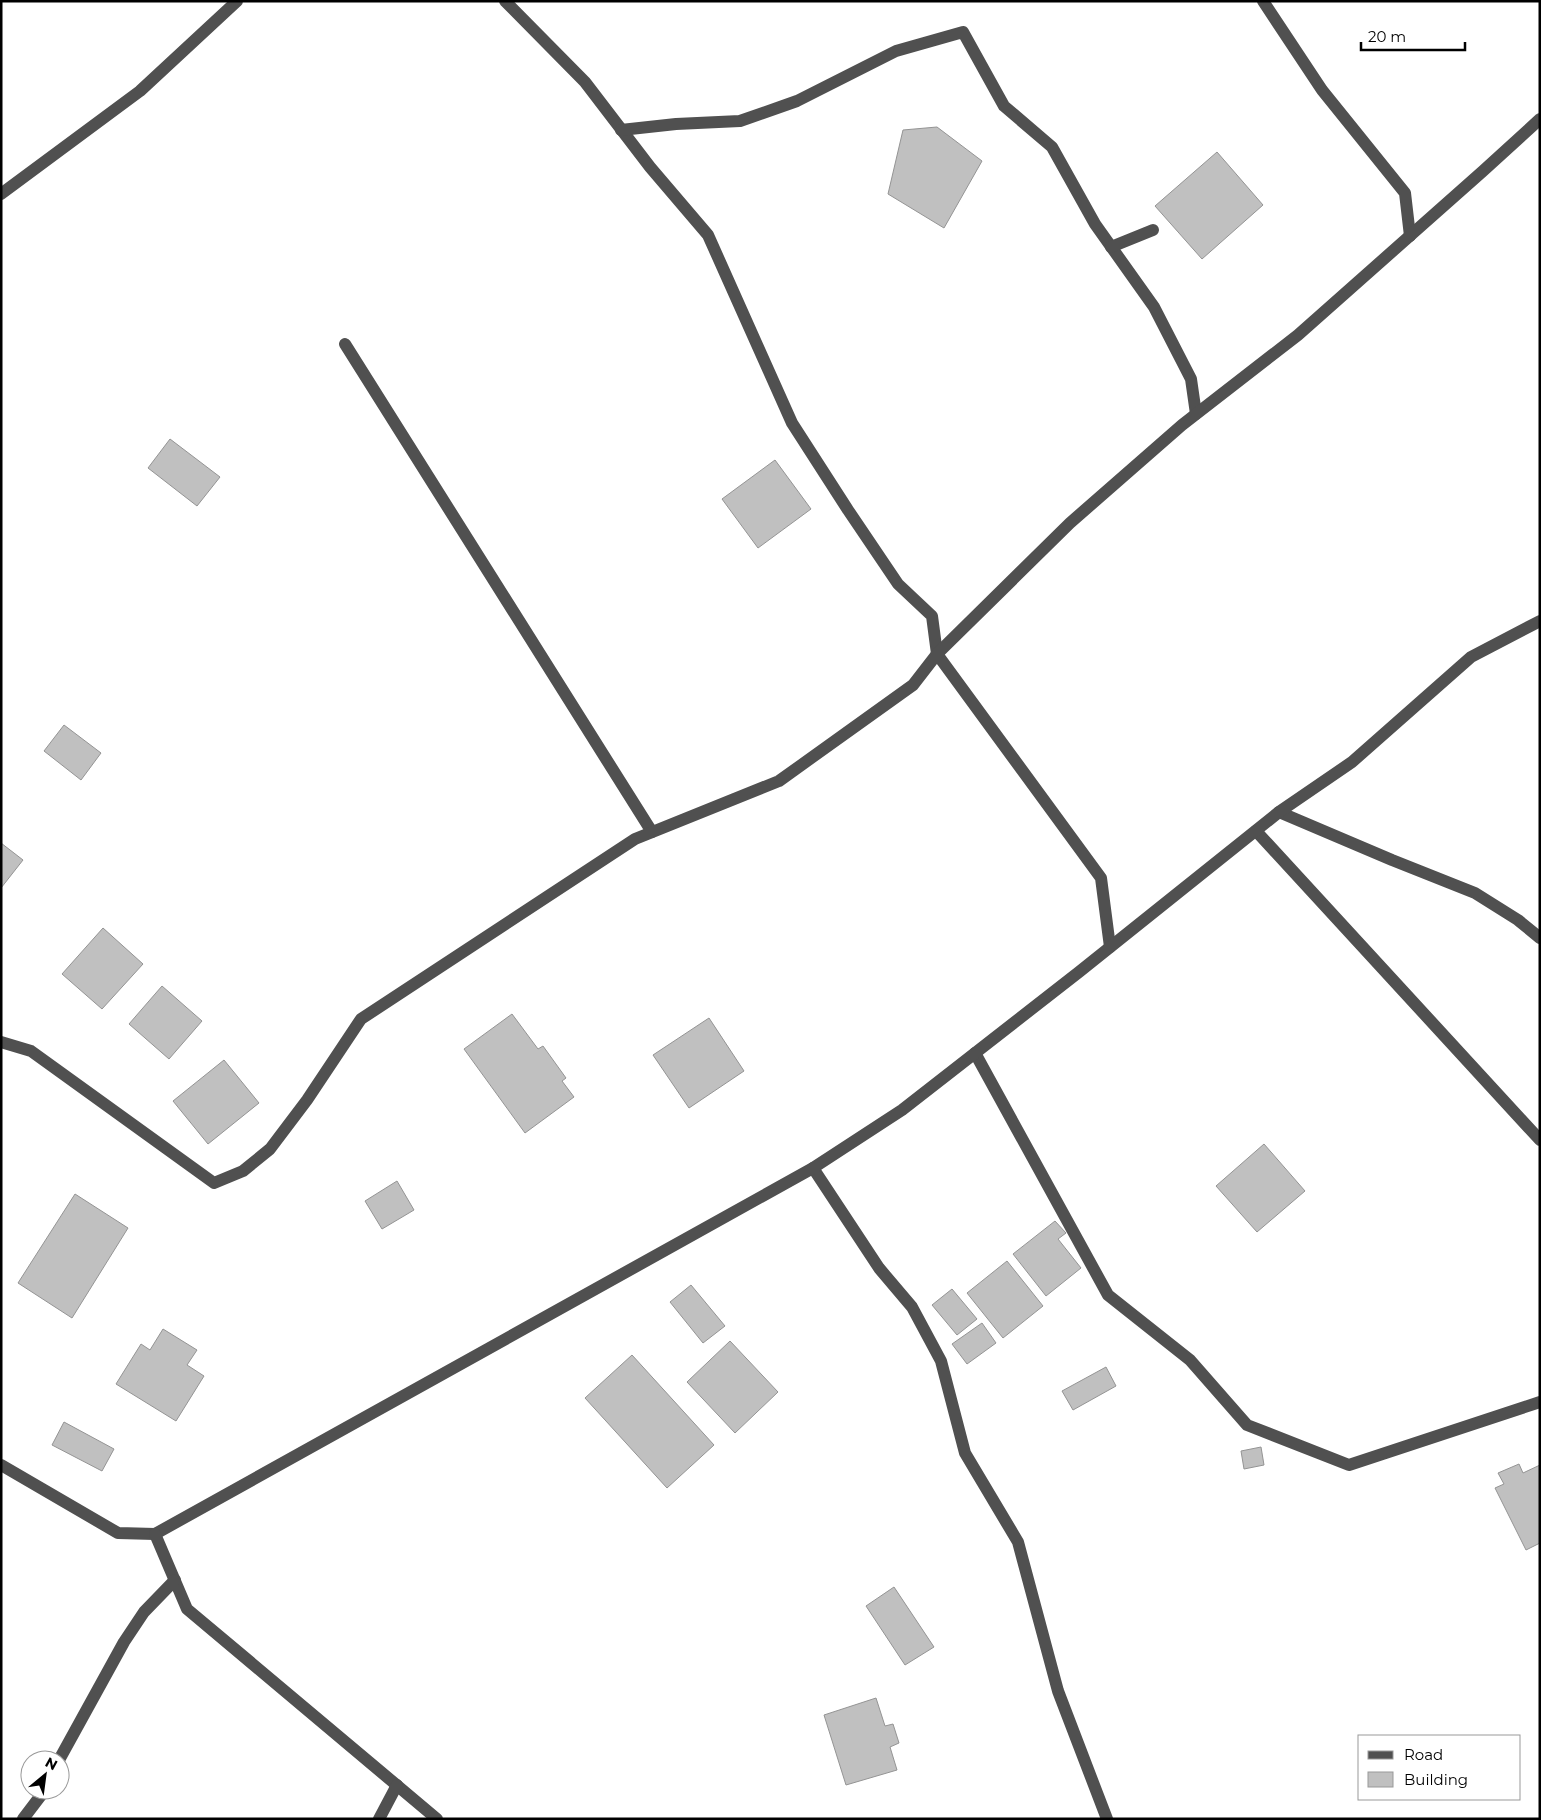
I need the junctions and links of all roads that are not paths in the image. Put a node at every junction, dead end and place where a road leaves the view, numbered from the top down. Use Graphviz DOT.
graph roads {
  1 [pos="237,1"];
  2 [pos="505,1"];
  3 [pos="1263,1"];
  4 [pos="1540,119"];
  5 [pos="621,130"];
  6 [pos="1,194"];
  7 [pos="1153,230"];
  8 [pos="1410,236"];
  9 [pos="1111,247"];
  10 [pos="345,344"];
  11 [pos="1196,414"];
  12 [pos="1540,621"];
  13 [pos="938,654"];
  14 [pos="1279,812"];
  15 [pos="1256,831"];
  16 [pos="652,832"];
  17 [pos="1540,938"];
  18 [pos="1110,947"];
  19 [pos="1,1042"];
  20 [pos="975,1053"];
  21 [pos="1540,1140"];
  22 [pos="813,1168"];
  23 [pos="1540,1402"];
  24 [pos="1,1465"];
  25 [pos="155,1534"];
  26 [pos="175,1580"];
  27 [pos="65,1750"];
  28 [pos="397,1785"];
  29 [pos="37,1800"];
  30 [pos="23,1819"];
  31 [pos="379,1819"];
  32 [pos="437,1819"];
  33 [pos="1107,1819"];
  1 -- 6 [label="street"];
  2 -- 5 [label="street"];
  3 -- 8 [label="street"];
  4 -- 8 [label="street"];
  5 -- 9 [label="street"];
  5 -- 13 [label="street"];
  7 -- 9 [label="street"];
  8 -- 11 [label="street"];
  9 -- 11 [label="street"];
  10 -- 16 [label="street"];
  11 -- 13 [label="street"];
  12 -- 14 [label="street"];
  13 -- 16 [label="street"];
  13 -- 18 [label="street"];
  14 -- 15 [label="street"];
  14 -- 17 [label="street"];
  15 -- 18 [label="street"];
  15 -- 21 [label="street"];
  16 -- 19 [label="street"];
  18 -- 20 [label="street"];
  20 -- 22 [label="street"];
  20 -- 23 [label="street"];
  22 -- 25 [label="street"];
  22 -- 33 [label="street"];
  24 -- 25 [label="street"];
  25 -- 26 [label="street"];
  26 -- 27 [label="street"];
  26 -- 28 [label="street"];
  28 -- 31 [label="street"];
  28 -- 32 [label="street"];
  29 -- 30 [label="street"];
}
